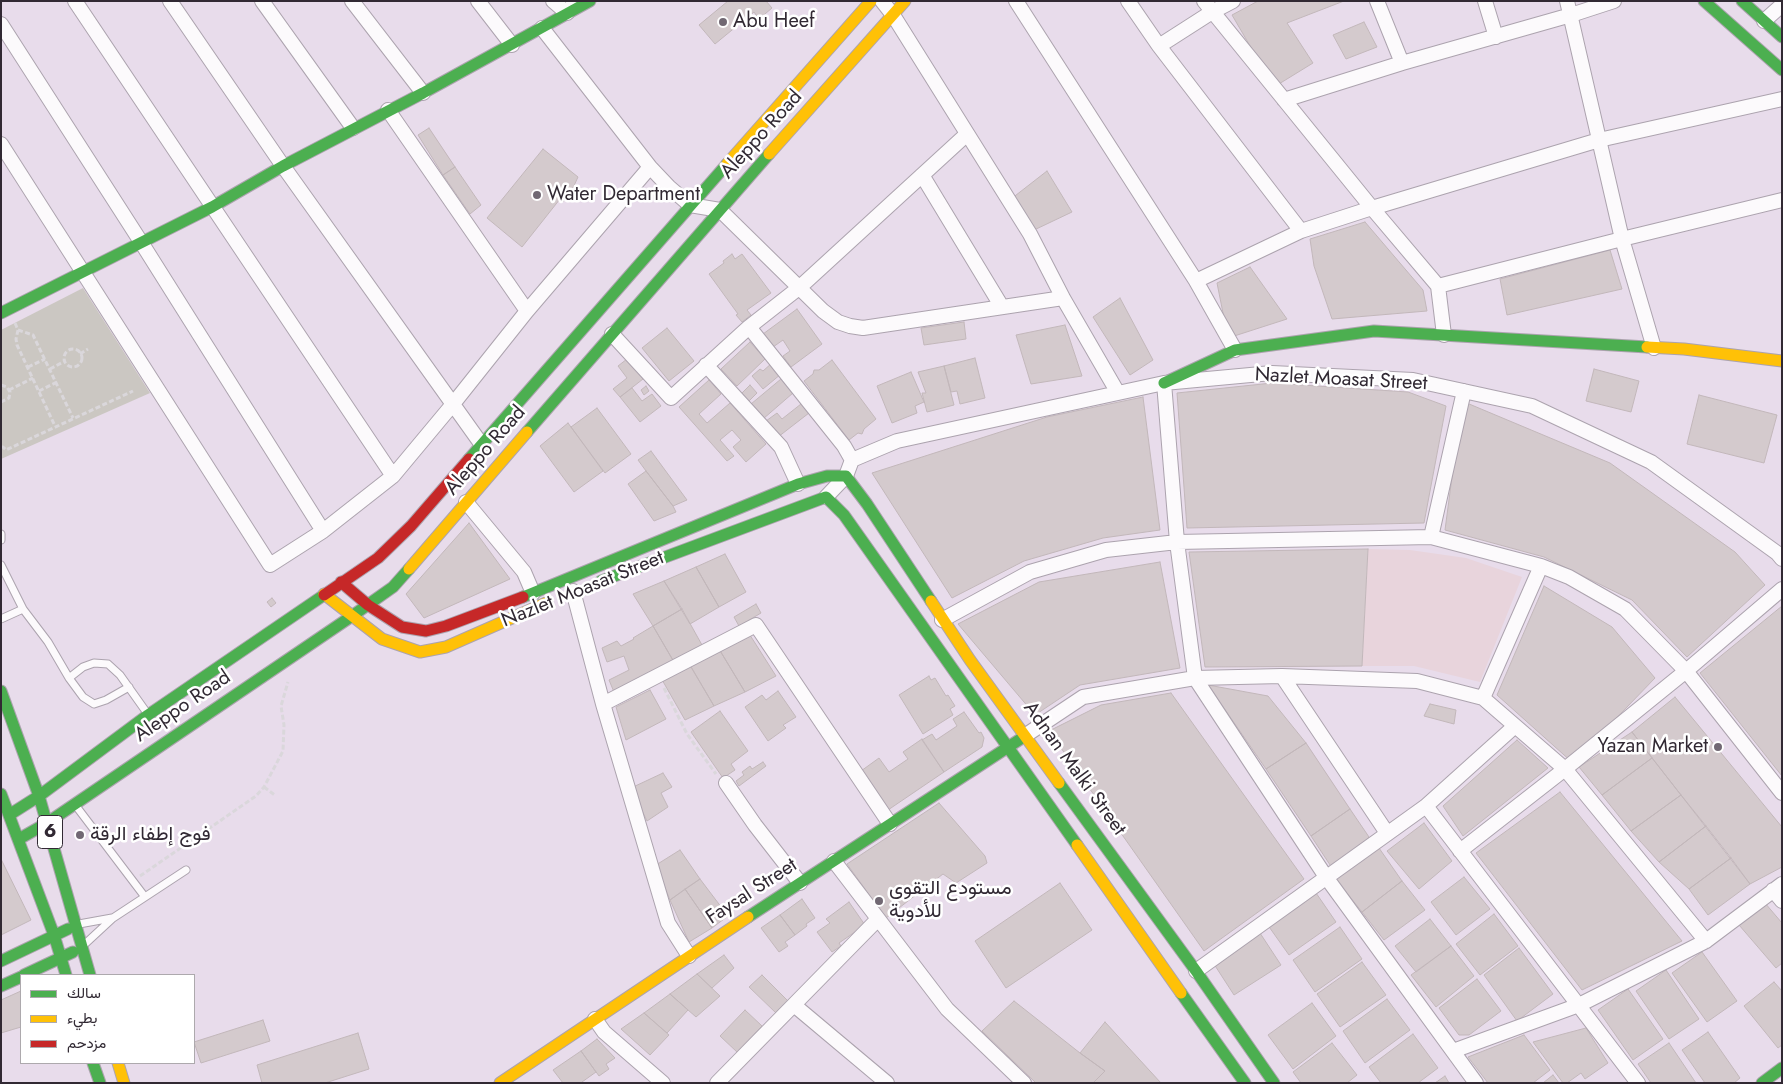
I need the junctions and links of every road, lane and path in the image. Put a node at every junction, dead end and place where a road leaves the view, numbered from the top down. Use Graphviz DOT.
graph roads {
  1 [pos="74,1"];
  2 [pos="170,1"];
  3 [pos="262,1"];
  4 [pos="352,1"];
  5 [pos="478,1"];
  6 [pos="553,1"];
  7 [pos="590,1"];
  8 [pos="871,1"];
  9 [pos="882,1"];
  10 [pos="905,1"];
  11 [pos="1016,1"];
  12 [pos="1128,1"];
  13 [pos="1233,1"];
  14 [pos="1377,1"];
  15 [pos="1485,1"];
  16 [pos="1567,1"];
  17 [pos="1614,1"];
  18 [pos="1704,1"];
  19 [pos="1742,1"];
  20 [pos="1782,5"];
  21 [pos="571,7"];
  22 [pos="1208,7"];
  23 [pos="893,15"];
  24 [pos="1570,15"];
  25 [pos="1764,21"];
  26 [pos="1,24"];
  27 [pos="542,28"];
  28 [pos="1496,37"];
  29 [pos="1782,37"];
  30 [pos="512,45"];
  31 [pos="1160,46"];
  32 [pos="1402,63"];
  33 [pos="1782,70"];
  34 [pos="423,93"];
  35 [pos="1782,99"];
  36 [pos="1284,100"];
  37 [pos="388,110"];
  38 [pos="353,128"];
  39 [pos="967,134"];
  40 [pos="1599,140"];
  41 [pos="1,144"];
  42 [pos="283,166"];
  43 [pos="650,167"];
  44 [pos="922,175"];
  45 [pos="1782,200"];
  46 [pos="690,205"];
  47 [pos="212,207"];
  48 [pos="1372,208"];
  49 [pos="720,210"];
  50 [pos="1301,231"];
  51 [pos="1622,239"];
  52 [pos="141,242"];
  53 [pos="83,272"];
  54 [pos="1196,281"];
  55 [pos="1438,286"];
  56 [pos="800,287"];
  57 [pos="1063,298"];
  58 [pos="1002,307"];
  59 [pos="527,310"];
  60 [pos="4,311"];
  61 [pos="749,327"];
  62 [pos="18,330"];
  63 [pos="612,334"];
  64 [pos="1444,335"];
  65 [pos="1654,348"];
  66 [pos="88,349"];
  67 [pos="1235,350"];
  68 [pos="80,354"];
  69 [pos="45,358"];
  70 [pos="65,361"];
  71 [pos="1782,361"];
  72 [pos="706,365"];
  73 [pos="28,367"];
  74 [pos="50,369"];
  75 [pos="33,378"];
  76 [pos="57,382"];
  77 [pos="1164,383"];
  78 [pos="1,385"];
  79 [pos="9,390"];
  80 [pos="133,390"];
  81 [pos="39,391"];
  82 [pos="1464,391"];
  83 [pos="1118,393"];
  84 [pos="1,402"];
  85 [pos="453,404"];
  86 [pos="73,418"];
  87 [pos="55,426"];
  88 [pos="482,445"];
  89 [pos="1,447"];
  90 [pos="852,460"];
  91 [pos="393,476"];
  92 [pos="846,476"];
  93 [pos="798,484"];
  94 [pos="826,498"];
  95 [pos="466,502"];
  96 [pos="323,531"];
  97 [pos="1,534"];
  98 [pos="1431,537"];
  99 [pos="1,540"];
  100 [pos="1177,542"];
  101 [pos="1782,559"];
  102 [pos="1,565"];
  103 [pos="1541,566"];
  104 [pos="341,582"];
  105 [pos="583,588"];
  106 [pos="1782,589"];
  107 [pos="532,593"];
  108 [pos="324,594"];
  109 [pos="368,605"];
  110 [pos="24,609"];
  111 [pos="352,616"];
  112 [pos="1,619"];
  113 [pos="942,620"];
  114 [pos="284,661"];
  115 [pos="1686,671"];
  116 [pos="657,676"];
  117 [pos="1282,676"];
  118 [pos="69,678"];
  119 [pos="1195,678"];
  120 [pos="129,687"];
  121 [pos="1,691"];
  122 [pos="1484,698"];
  123 [pos="603,704"];
  124 [pos="148,715"];
  125 [pos="1516,726"];
  126 [pos="1026,735"];
  127 [pos="1009,746"];
  128 [pos="1565,769"];
  129 [pos="726,783"];
  130 [pos="264,788"];
  131 [pos="1782,793"];
  132 [pos="1,794"];
  133 [pos="39,796"];
  134 [pos="276,796"];
  135 [pos="74,804"];
  136 [pos="1426,806"];
  137 [pos="9,815"];
  138 [pos="47,823"];
  139 [pos="890,824"];
  140 [pos="1387,833"];
  141 [pos="18,839"];
  142 [pos="1460,850"];
  143 [pos="834,861"];
  144 [pos="186,870"];
  145 [pos="1326,877"];
  146 [pos="134,880"];
  147 [pos="800,883"];
  148 [pos="1779,892"];
  149 [pos="146,897"];
  150 [pos="113,918"];
  151 [pos="878,919"];
  152 [pos="75,925"];
  153 [pos="54,935"];
  154 [pos="1706,941"];
  155 [pos="81,947"];
  156 [pos="689,956"];
  157 [pos="61,958"];
  158 [pos="1,961"];
  159 [pos="1196,971"];
  160 [pos="27,974"];
  161 [pos="66,974"];
  162 [pos="90,974"];
  163 [pos="20,977"];
  164 [pos="1,986"];
  165 [pos="794,1005"];
  166 [pos="1579,1005"];
  167 [pos="595,1019"];
  168 [pos="1453,1051"];
  169 [pos="94,1064"];
  170 [pos="118,1064"];
  171 [pos="1782,1068"];
  172 [pos="100,1083"];
  173 [pos="124,1083"];
  174 [pos="500,1083"];
  175 [pos="663,1083"];
  176 [pos="717,1083"];
  177 [pos="887,1083"];
  178 [pos="1024,1083"];
  179 [pos="1245,1083"];
  180 [pos="1274,1083"];
  181 [pos="1476,1083"];
  182 [pos="1638,1083"];
  183 [pos="1762,1083"];
  1 -- 47 [label="street"];
  2 -- 42 [label="street"];
  3 -- 38 [label="street"];
  4 -- 34 [label="street"];
  5 -- 30 [label="street"];
  6 -- 21 [label="street"];
  7 -- 21 [label="main road"];
  8 -- 46 [label="main road, Aleppo Road"];
  9 -- 23 [label="street"];
  10 -- 23 [label="main road, Aleppo Road"];
  11 -- 54 [label="street"];
  12 -- 31 [label="street"];
  13 -- 22 [label="street"];
  14 -- 32 [label="street"];
  15 -- 28 [label="street"];
  16 -- 24 [label="street"];
  17 -- 24 [label="street"];
  18 -- 33 [label="main road"];
  19 -- 25 [label="main road"];
  20 -- 25 [label="street"];
  21 -- 27 [label="main road"];
  22 -- 31 [label="street"];
  22 -- 36 [label="street"];
  23 -- 39 [label="street"];
  23 -- 49 [label="main road, Aleppo Road"];
  24 -- 28 [label="street"];
  24 -- 40 [label="street"];
  25 -- 29 [label="main road"];
  26 -- 52 [label="street"];
  27 -- 30 [label="main road"];
  27 -- 43 [label="street"];
  28 -- 32 [label="street"];
  30 -- 34 [label="main road"];
  31 -- 50 [label="street"];
  32 -- 36 [label="street"];
  34 -- 37 [label="main road"];
  35 -- 40 [label="street"];
  36 -- 48 [label="street"];
  37 -- 38 [label="main road"];
  37 -- 59 [label="street"];
  38 -- 42 [label="main road"];
  39 -- 44 [label="street"];
  39 -- 57 [label="street"];
  40 -- 48 [label="street"];
  40 -- 51 [label="street"];
  41 -- 53 [label="street"];
  42 -- 47 [label="main road"];
  42 -- 85 [label="street"];
  43 -- 46 [label="street"];
  43 -- 59 [label="street"];
  44 -- 56 [label="street"];
  44 -- 58 [label="street"];
  45 -- 51 [label="street"];
  46 -- 49 [label="street"];
  46 -- 88 [label="main road, Aleppo Road"];
  47 -- 52 [label="main road"];
  47 -- 91 [label="street"];
  48 -- 50 [label="street"];
  48 -- 55 [label="street"];
  49 -- 56 [label="street"];
  49 -- 63 [label="main road, Aleppo Road"];
  50 -- 54 [label="street"];
  51 -- 55 [label="street"];
  51 -- 65 [label="street"];
  52 -- 53 [label="main road"];
  52 -- 96 [label="street"];
  53 -- 60 [label="main road"];
  53 -- 96 [label="street"];
  54 -- 67 [label="street"];
  55 -- 64 [label="street"];
  56 -- 58 [label="street"];
  56 -- 61 [label="street"];
  57 -- 58 [label="street"];
  57 -- 83 [label="street"];
  59 -- 85 [label="street"];
  60 -- 62 [label="path"];
  61 -- 72 [label="street"];
  61 -- 90 [label="street"];
  62 -- 69 [label="path"];
  62 -- 73 [label="path"];
  63 -- 72 [label="street"];
  63 -- 95 [label="main road, Aleppo Road"];
  64 -- 65 [label="main road"];
  64 -- 67 [label="main road"];
  65 -- 71 [label="main road"];
  66 -- 68 [label="path"];
  67 -- 77 [label="main road"];
  68 -- 70 [label="path"];
  68 -- 70 [label="path"];
  69 -- 73 [label="path"];
  69 -- 74 [label="path"];
  70 -- 74 [label="path"];
  72 -- 93 [label="street"];
  73 -- 75 [label="path"];
  74 -- 76 [label="path"];
  75 -- 79 [label="path"];
  75 -- 81 [label="path"];
  76 -- 81 [label="path"];
  76 -- 86 [label="path"];
  77 -- 82 [label="street, Nazlet Moasat Street"];
  77 -- 83 [label="street, Nazlet Moasat Street"];
  77 -- 100 [label="street"];
  78 -- 79 [label="path"];
  79 -- 84 [label="path"];
  80 -- 86 [label="path"];
  81 -- 87 [label="path"];
  82 -- 98 [label="street"];
  82 -- 101 [label="street, Nazlet Moasat Street"];
  83 -- 90 [label="street, Nazlet Moasat Street"];
  85 -- 88 [label="street"];
  85 -- 91 [label="street"];
  86 -- 87 [label="path"];
  87 -- 89 [label="path"];
  88 -- 104 [label="main road, Aleppo Road"];
  90 -- 92 [label="street, Nazlet Moasat Street"];
  91 -- 96 [label="street"];
  92 -- 93 [label="main road, Nazlet Moasat Street"];
  92 -- 94 [label="street, Nazlet Moasat Street"];
  92 -- 113 [label="main road, Adnan Malki Street"];
  93 -- 107 [label="main road, Nazlet Moasat Street"];
  94 -- 105 [label="main road, Nazlet Moasat Street"];
  94 -- 127 [label="main road, Adnan Malki Street"];
  95 -- 107 [label="street"];
  95 -- 109 [label="main road, Aleppo Road"];
  97 -- 99 [label="lane"];
  98 -- 100 [label="street"];
  98 -- 103 [label="street"];
  100 -- 113 [label="street"];
  100 -- 119 [label="street"];
  102 -- 110 [label="lane"];
  103 -- 115 [label="street"];
  103 -- 122 [label="street"];
  104 -- 108 [label="main road, Aleppo Road"];
  104 -- 109 [label="main road, Nazlet Moasat Street"];
  105 -- 111 [label="main road, Nazlet Moasat Street"];
  105 -- 123 [label="street"];
  106 -- 115 [label="street"];
  107 -- 109 [label="main road, Nazlet Moasat Street"];
  108 -- 111 [label="main road, Nazlet Moasat Street"];
  108 -- 124 [label="main road, Aleppo Road"];
  109 -- 111 [label="main road, Aleppo Road"];
  110 -- 112 [label="lane"];
  110 -- 118 [label="lane"];
  111 -- 114 [label="main road, Aleppo Road"];
  113 -- 126 [label="main road, Adnan Malki Street"];
  114 -- 130 [label="path"];
  114 -- 135 [label="main road, Aleppo Road"];
  115 -- 128 [label="street"];
  115 -- 131 [label="street"];
  116 -- 123 [label="street"];
  116 -- 129 [label="path"];
  116 -- 139 [label="street"];
  117 -- 119 [label="street"];
  117 -- 122 [label="street"];
  117 -- 140 [label="street"];
  118 -- 120 [label="lane"];
  118 -- 120 [label="lane"];
  119 -- 126 [label="street"];
  119 -- 145 [label="street"];
  120 -- 124 [label="lane"];
  121 -- 133 [label="main road, 6"];
  122 -- 125 [label="street"];
  123 -- 156 [label="street"];
  124 -- 133 [label="main road, Aleppo Road"];
  125 -- 128 [label="street"];
  125 -- 136 [label="street"];
  126 -- 127 [label="main road, Faysal Street"];
  126 -- 159 [label="main road, Adnan Malki Street"];
  127 -- 139 [label="main road, Faysal Street"];
  127 -- 179 [label="main road, Adnan Malki Street"];
  128 -- 142 [label="street"];
  128 -- 154 [label="street"];
  129 -- 147 [label="street"];
  130 -- 134 [label="path"];
  130 -- 146 [label="path"];
  132 -- 137 [label="main road, 6"];
  133 -- 137 [label="main road, Aleppo Road"];
  133 -- 138 [label="main road, 6"];
  135 -- 138 [label="main road, Aleppo Road"];
  135 -- 146 [label="lane"];
  136 -- 140 [label="street"];
  136 -- 142 [label="street"];
  137 -- 141 [label="main road, 6"];
  138 -- 141 [label="main road, Aleppo Road"];
  138 -- 152 [label="main road, 6"];
  139 -- 143 [label="main road, Faysal Street"];
  140 -- 145 [label="street"];
  141 -- 153 [label="main road, 6"];
  142 -- 166 [label="street"];
  143 -- 147 [label="main road, Faysal Street"];
  143 -- 151 [label="street"];
  144 -- 149 [label="lane"];
  145 -- 159 [label="street"];
  145 -- 168 [label="street"];
  146 -- 149 [label="lane"];
  147 -- 156 [label="main road, Faysal Street"];
  148 -- 154 [label="street"];
  149 -- 150 [label="lane"];
  150 -- 152 [label="lane"];
  150 -- 155 [label="lane"];
  151 -- 165 [label="street"];
  151 -- 178 [label="street"];
  152 -- 153 [label="main road"];
  152 -- 155 [label="main road, 6"];
  153 -- 157 [label="main road, 6"];
  153 -- 158 [label="main road"];
  154 -- 166 [label="street"];
  155 -- 157 [label="main road"];
  155 -- 162 [label="main road, 6"];
  156 -- 167 [label="main road, Faysal Street"];
  157 -- 160 [label="main road"];
  157 -- 161 [label="main road, 6"];
  159 -- 180 [label="main road, Adnan Malki Street"];
  163 -- 164 [label="main road"];
  165 -- 176 [label="street"];
  165 -- 177 [label="street"];
  166 -- 168 [label="street"];
  166 -- 182 [label="street"];
  167 -- 174 [label="main road, Faysal Street"];
  167 -- 175 [label="street"];
  168 -- 181 [label="street"];
  169 -- 172 [label="main road"];
  170 -- 173 [label="main road"];
  171 -- 183 [label="main road"];
}
